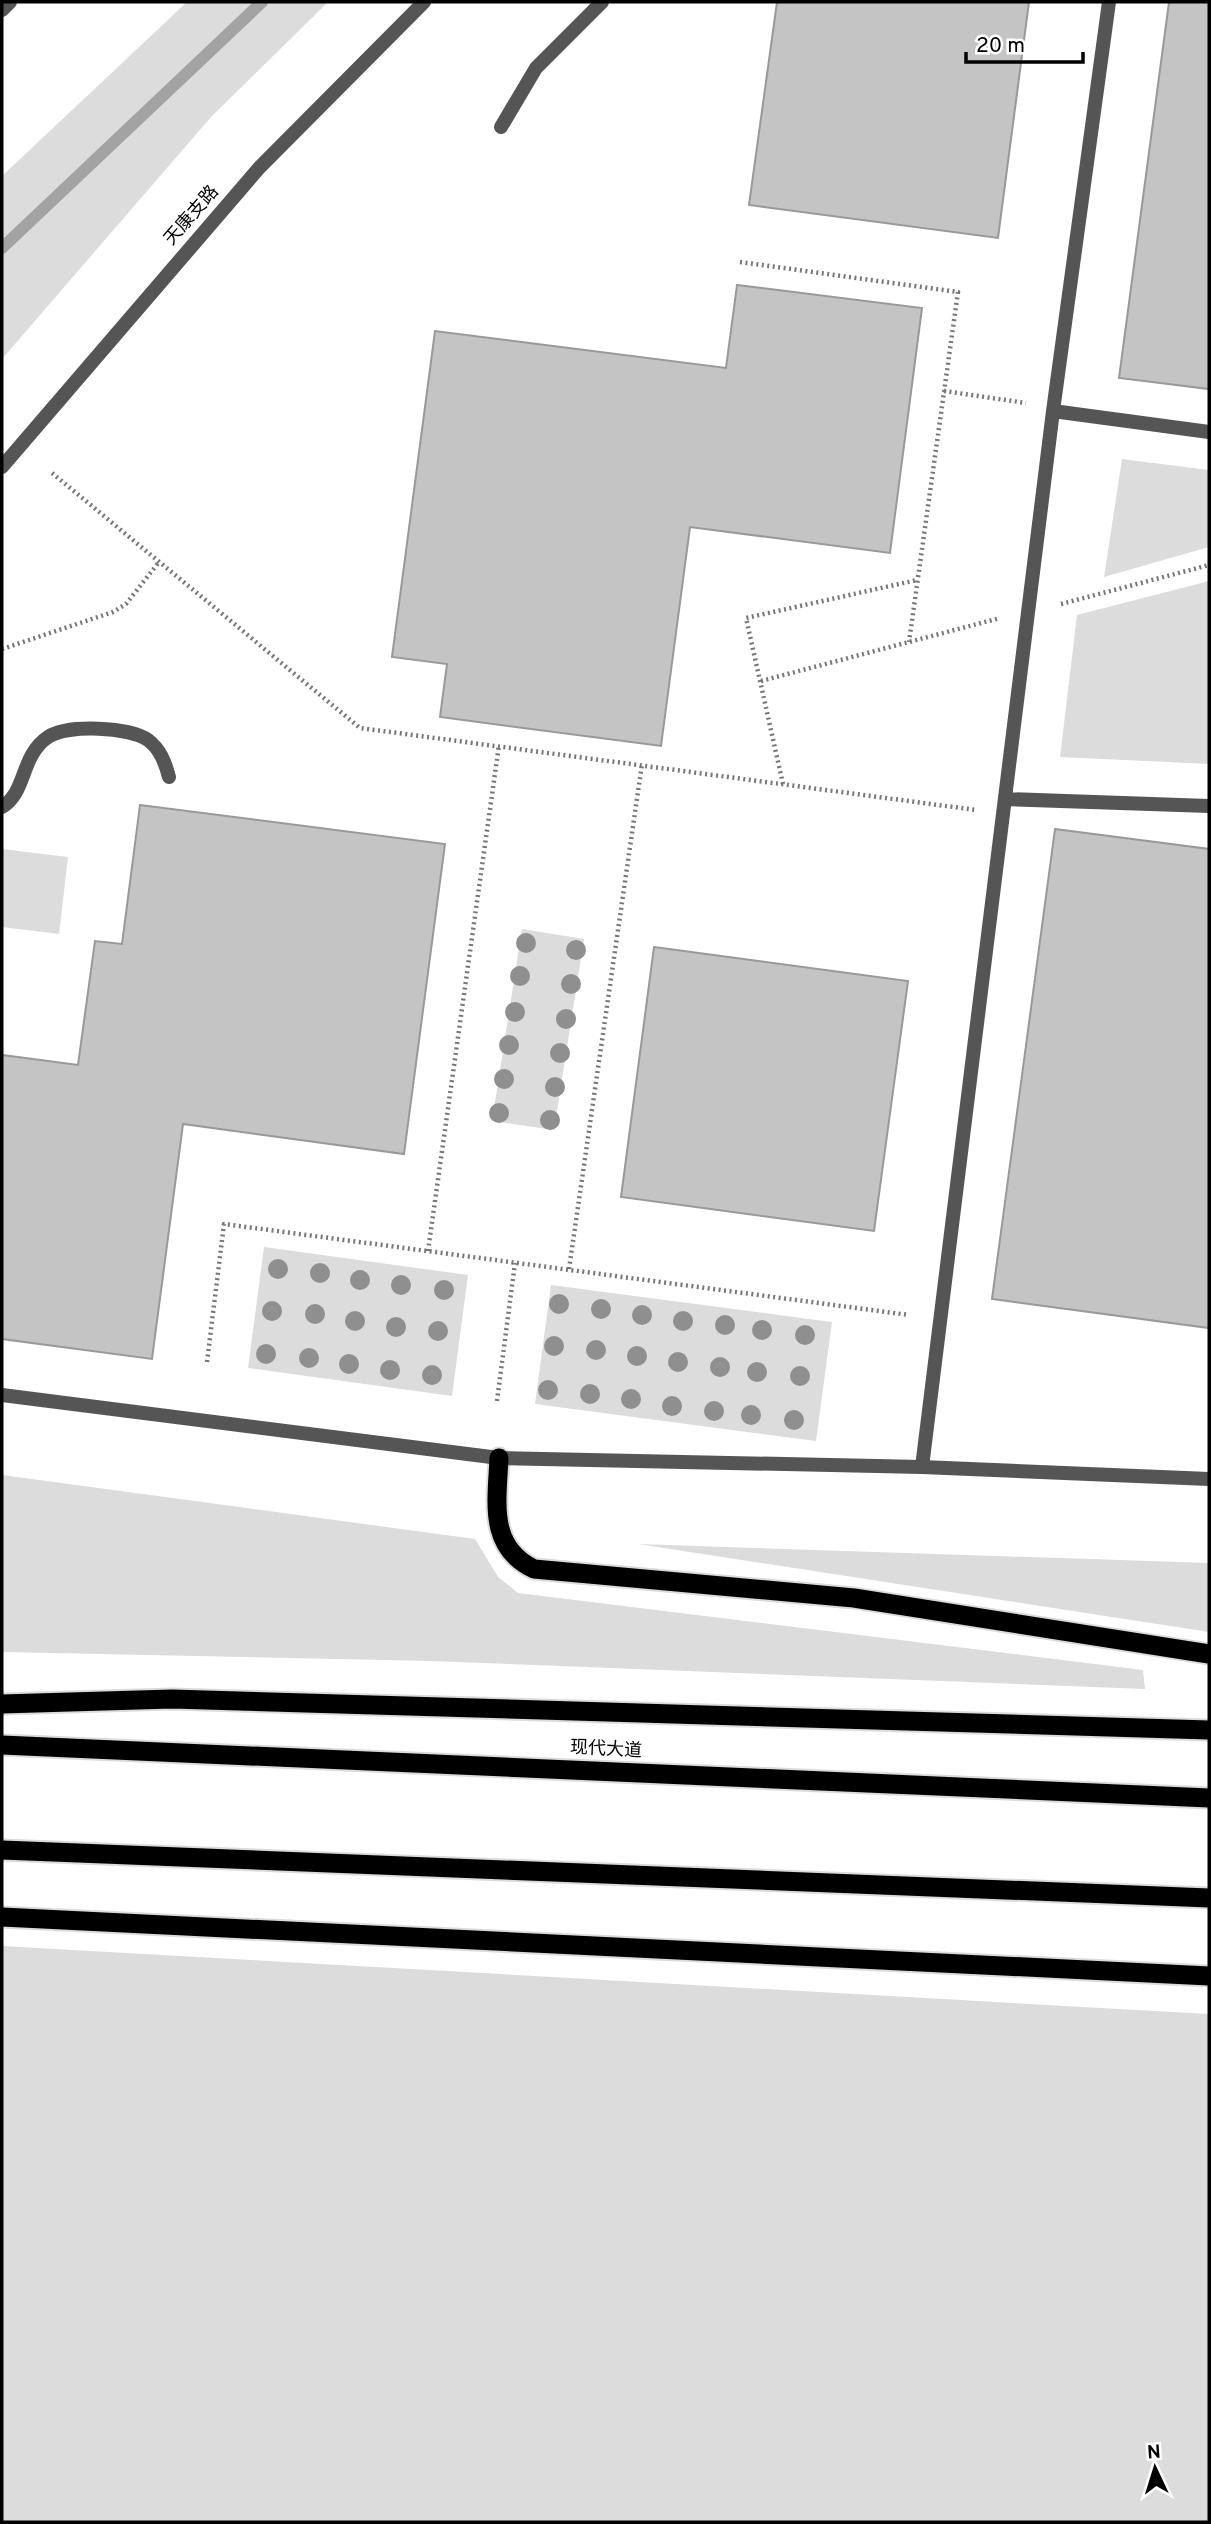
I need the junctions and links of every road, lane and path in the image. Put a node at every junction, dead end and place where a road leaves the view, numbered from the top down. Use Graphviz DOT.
graph roads {
  1 [pos="10,2"];
  2 [pos="424,2"];
  3 [pos="602,2"];
  4 [pos="1109,2"];
  5 [pos="2,10"];
  6 [pos="501,127"];
  7 [pos="740,262"];
  8 [pos="944,391"];
  9 [pos="1030,404"];
  10 [pos="1053,411"];
  11 [pos="1209,432"];
  12 [pos="2,467"];
  13 [pos="52,472"];
  14 [pos="159,562"];
  15 [pos="1209,565"];
  16 [pos="917,580"];
  17 [pos="1061,604"];
  18 [pos="1001,618"];
  19 [pos="909,642"];
  20 [pos="2,649"];
  21 [pos="761,681"];
  22 [pos="499,745"];
  23 [pos="642,764"];
  24 [pos="169,777"];
  25 [pos="783,784"];
  26 [pos="1005,799"];
  27 [pos="1209,806"];
  28 [pos="2,807"];
  29 [pos="976,810"];
  30 [pos="428,1251"];
  31 [pos="515,1263"];
  32 [pos="569,1269"];
  33 [pos="909,1315"];
  34 [pos="207,1362"];
  35 [pos="2,1395"];
  36 [pos="497,1401"];
  37 [pos="499,1458"];
  38 [pos="922,1467"];
  39 [pos="1209,1479"];
  40 [pos="1209,1654"];
  41 [pos="2,1704"];
  42 [pos="1209,1730"];
  43 [pos="2,1745"];
  44 [pos="1209,1798"];
  45 [pos="2,1850"];
  46 [pos="1209,1898"];
  47 [pos="2,1917"];
  48 [pos="1209,1976"];
  1 -- 5 [label="street"];
  2 -- 12 [label="street, 天康支路"];
  3 -- 6 [label="street"];
  4 -- 10 [label="street"];
  7 -- 8 [label="path"];
  8 -- 9 [label="path"];
  8 -- 16 [label="path"];
  10 -- 11 [label="street"];
  10 -- 26 [label="street"];
  13 -- 14 [label="path"];
  14 -- 20 [label="path"];
  14 -- 22 [label="path"];
  15 -- 17 [label="path"];
  16 -- 19 [label="path"];
  16 -- 21 [label="path"];
  18 -- 19 [label="path"];
  19 -- 21 [label="path"];
  21 -- 25 [label="path"];
  22 -- 23 [label="path"];
  22 -- 30 [label="path"];
  23 -- 25 [label="path"];
  23 -- 32 [label="path"];
  24 -- 28 [label="street"];
  25 -- 29 [label="path"];
  26 -- 27 [label="street"];
  26 -- 38 [label="street"];
  30 -- 31 [label="path"];
  30 -- 34 [label="path"];
  31 -- 32 [label="path"];
  31 -- 36 [label="path"];
  32 -- 33 [label="path"];
  35 -- 37 [label="street"];
  37 -- 38 [label="street"];
  37 -- 40 [label="highway"];
  38 -- 39 [label="street"];
  41 -- 42 [label="highway"];
  43 -- 44 [label="highway, 现代大道"];
  45 -- 46 [label="highway"];
  47 -- 48 [label="highway"];
}
